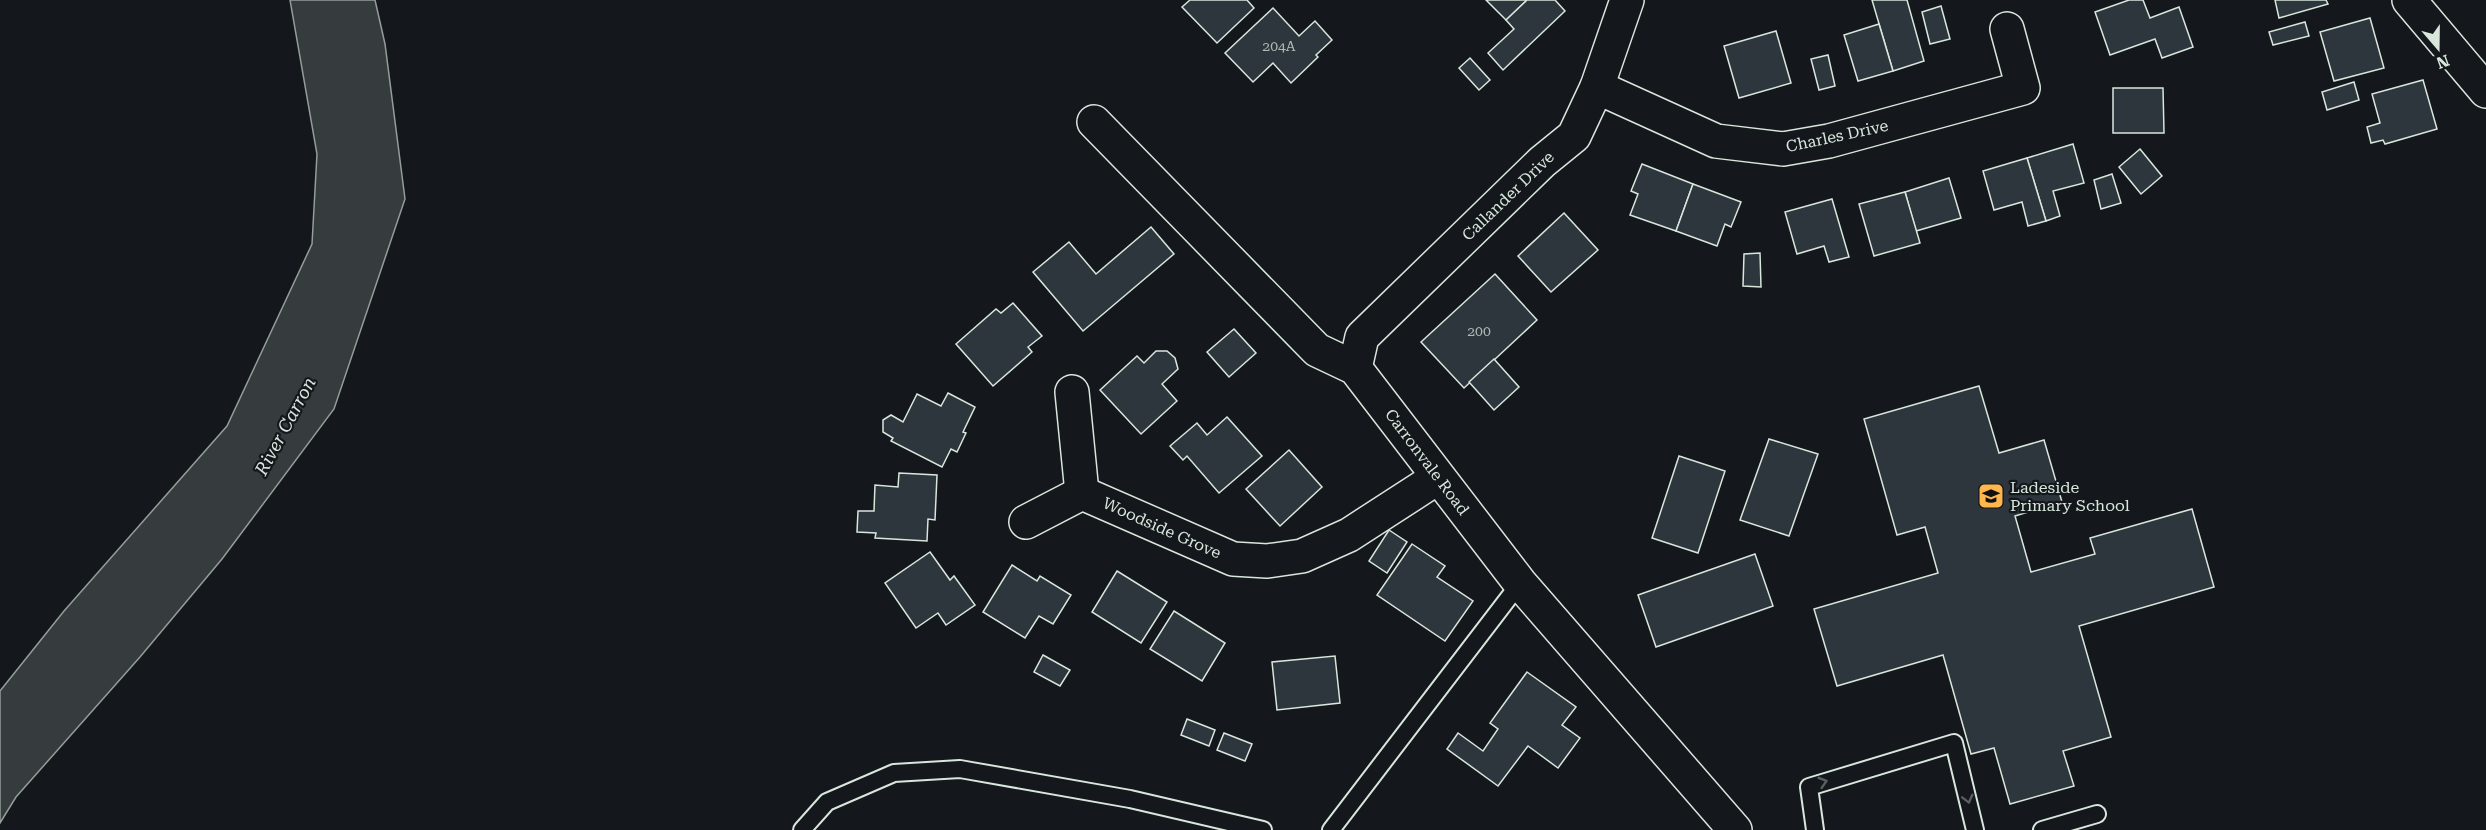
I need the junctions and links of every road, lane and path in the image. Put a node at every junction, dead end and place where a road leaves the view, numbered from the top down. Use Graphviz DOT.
graph roads {
  1 [pos="1627,0"];
  2 [pos="2409,0"];
  3 [pos="2007,29"];
  4 [pos="1597,87"];
  5 [pos="2486,91"];
  6 [pos="1094,122"];
  7 [pos="1355,368"];
  8 [pos="1072,392"];
  9 [pos="1437,478"];
  10 [pos="1083,493"];
  11 [pos="1026,522"];
  12 [pos="1520,583"];
  13 [pos="2097,814"];
  14 [pos="802,830"];
  15 [pos="1263,830"];
  16 [pos="1330,830"];
  17 [pos="1735,830"];
  18 [pos="1815,830"];
  19 [pos="1975,830"];
  20 [pos="2042,830"];
  1 -- 4 [label="street, Callander Drive"];
  2 -- 5 [label="street"];
  3 -- 4 [label="street, Charles Drive"];
  4 -- 7 [label="street, Callander Drive"];
  6 -- 7 [label="street, Carronvale Road"];
  7 -- 9 [label="street, Carronvale Road"];
  8 -- 10 [label="street, Woodside Grove"];
  9 -- 10 [label="street, Woodside Grove"];
  9 -- 12 [label="street, Carronvale Road"];
  10 -- 11 [label="street, Woodside Grove"];
  12 -- 16 [label="lane"];
  12 -- 17 [label="street, Carronvale Road"];
  13 -- 20 [label="lane"];
  14 -- 15 [label="lane"];
  18 -- 19 [label="lane, one-way"];
}
